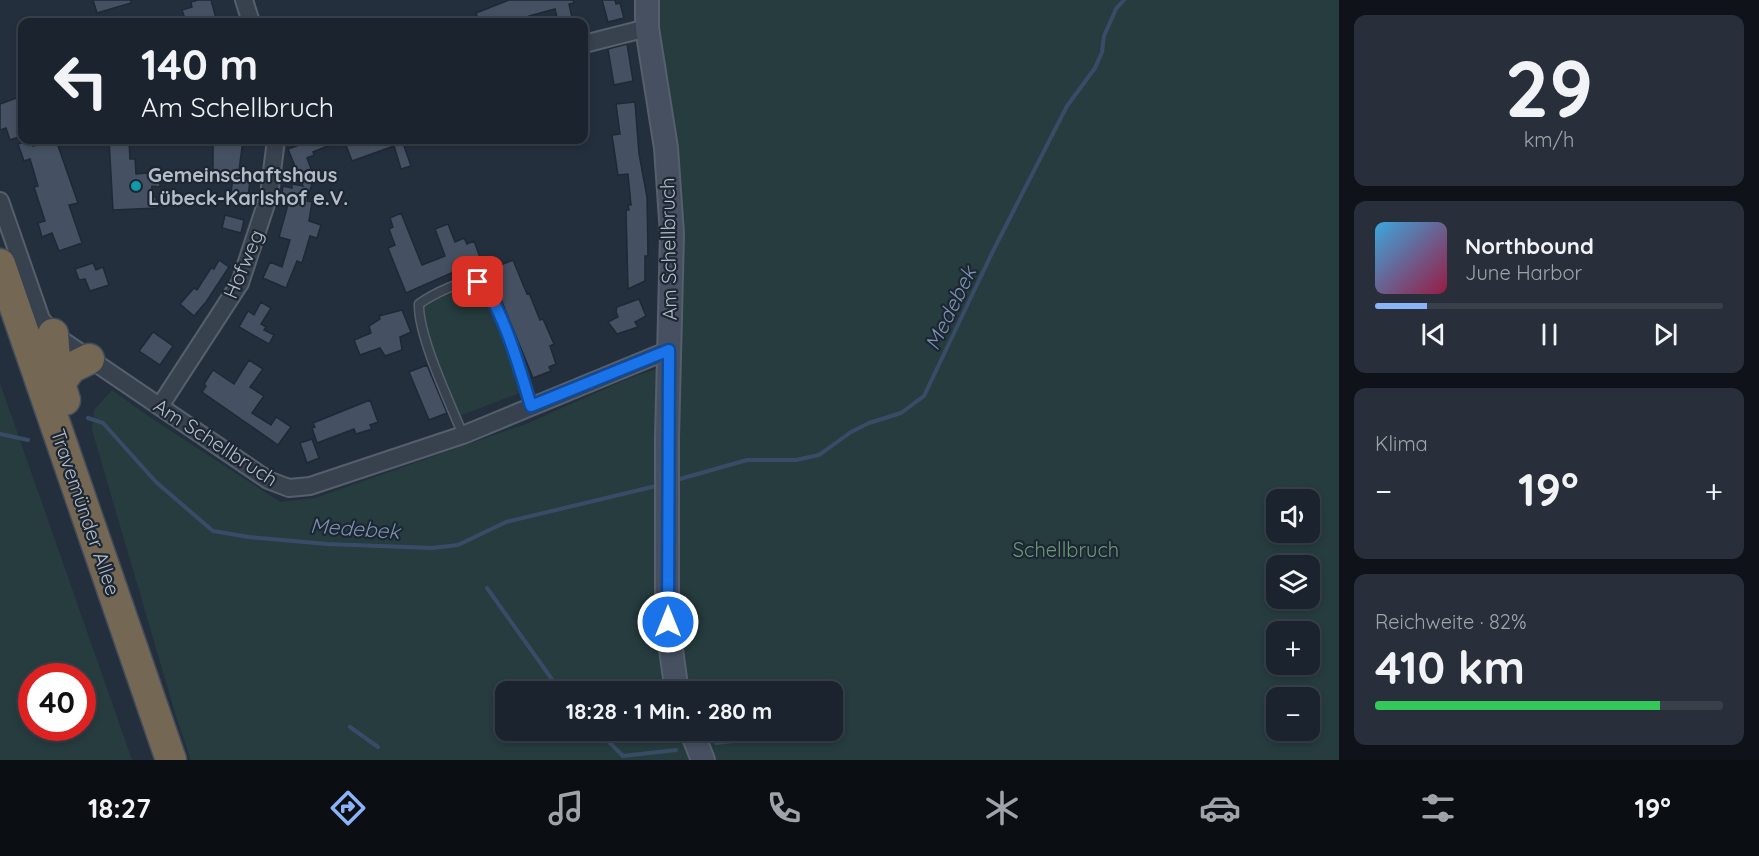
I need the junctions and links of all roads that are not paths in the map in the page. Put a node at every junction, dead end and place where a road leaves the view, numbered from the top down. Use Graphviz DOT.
graph roads {
  1 [pos="244,0"];
  2 [pos="646,0"];
  3 [pos="249,18"];
  4 [pos="647,28"];
  5 [pos="588,43"];
  6 [pos="275,144"];
  7 [pos="0,201"];
  8 [pos="0,264"];
  9 [pos="0,323"];
  10 [pos="53,334"];
  11 [pos="669,350"];
  12 [pos="89,359"];
  13 [pos="60,383"];
  14 [pos="160,406"];
  15 [pos="531,406"];
  16 [pos="462,435"];
  17 [pos="100,555"];
  18 [pos="676,681"];
  19 [pos="695,741"];
  20 [pos="152,760"];
  21 [pos="171,760"];
  22 [pos="703,760"];
  1 -- 3 [label="street"];
  2 -- 4 [label="street, Am Schellbruch"];
  4 -- 5 [label="street"];
  4 -- 11 [label="street, Am Schellbruch"];
  6 -- 14 [label="street, Hofweg"];
  7 -- 10 [label="street"];
  8 -- 17 [label="highway, Travemünder Allee"];
  9 -- 20 [label="highway, Travemünder Allee"];
  10 -- 12 [label="street, Am Schellbruch"];
  10 -- 13 [label="highway"];
  11 -- 15 [label="street, Am Schellbruch"];
  11 -- 18 [label="street"];
  12 -- 13 [label="highway"];
  12 -- 14 [label="street, Am Schellbruch"];
  13 -- 17 [label="highway"];
  14 -- 16 [label="street, Am Schellbruch"];
  15 -- 16 [label="street, Am Schellbruch"];
  15 -- 16 [label="lane"];
  17 -- 21 [label="highway, Travemünder Allee"];
  19 -- 22 [label="street"];
}
